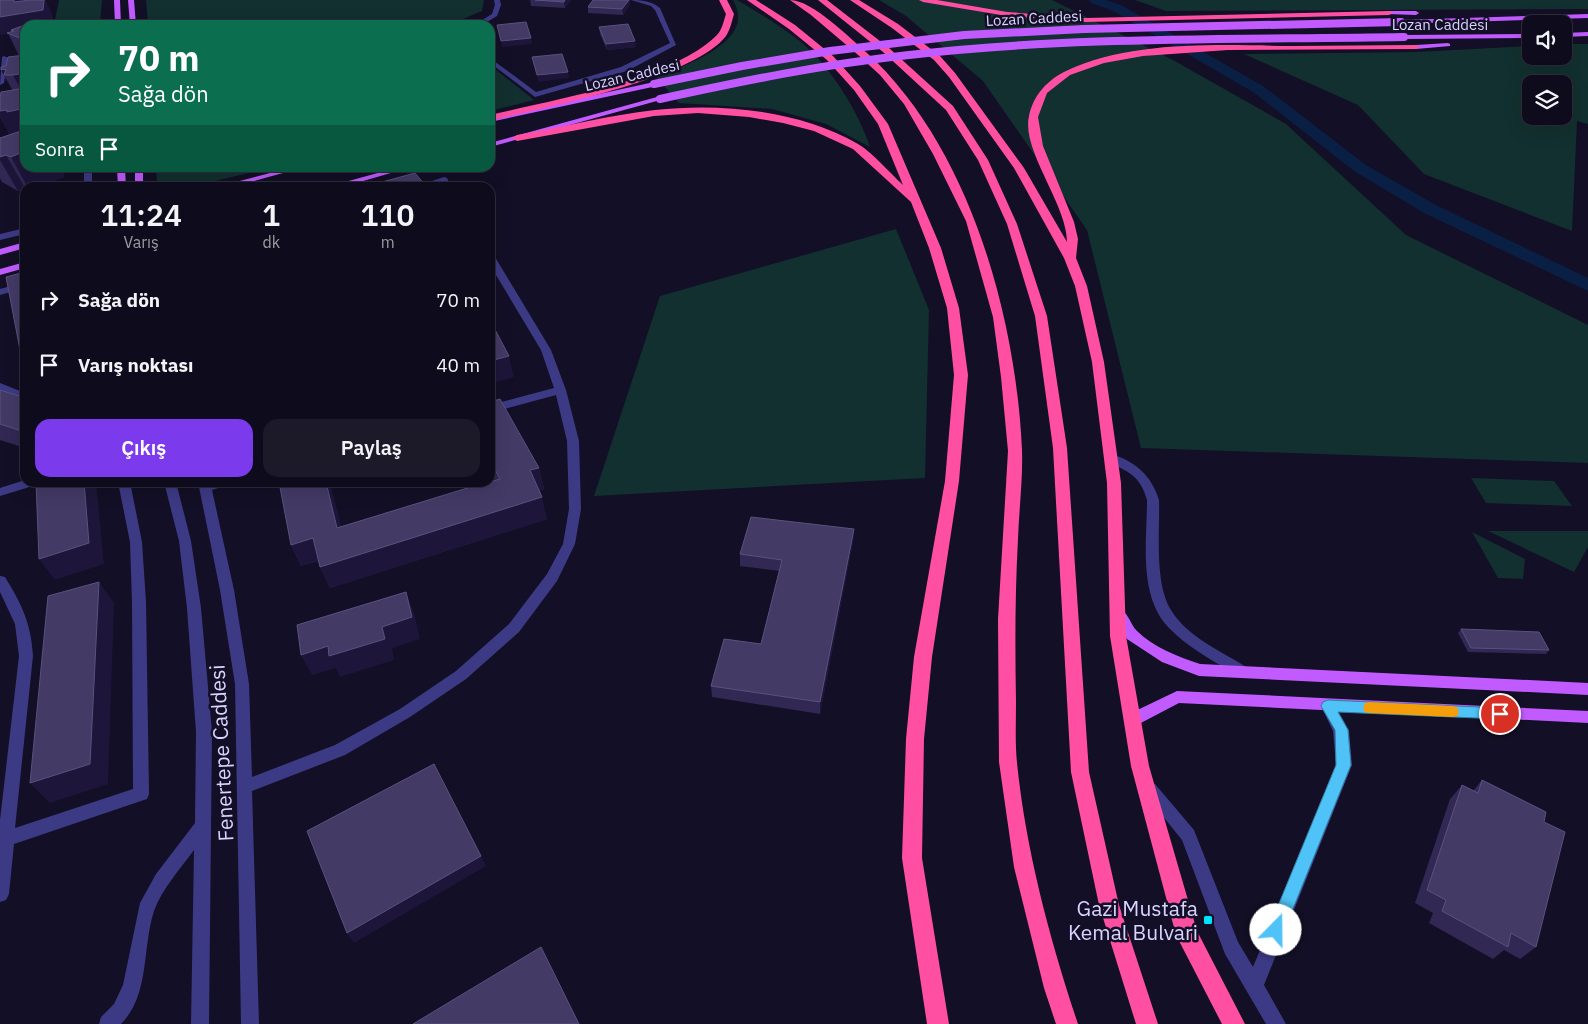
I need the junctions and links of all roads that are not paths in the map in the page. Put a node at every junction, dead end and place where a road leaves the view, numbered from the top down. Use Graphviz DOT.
graph roads {
  1 [pos="117,0"];
  2 [pos="131,0"];
  3 [pos="497,0"];
  4 [pos="634,0"];
  5 [pos="724,0"];
  6 [pos="751,0"];
  7 [pos="794,0"];
  8 [pos="822,0"];
  9 [pos="854,0"];
  10 [pos="923,0"];
  11 [pos="1389,13"];
  12 [pos="1572,16"];
  13 [pos="1588,16"];
  14 [pos="1522,17"];
  15 [pos="1522,17"];
  16 [pos="118,20"];
  17 [pos="133,20"];
  18 [pos="486,20"];
  19 [pos="1588,34"];
  20 [pos="1572,35"];
  21 [pos="1522,36"];
  22 [pos="1505,37"];
  23 [pos="1416,47"];
  24 [pos="4,58"];
  25 [pos="495,64"];
  26 [pos="0,83"];
  27 [pos="495,118"];
  28 [pos="495,118"];
  29 [pos="517,138"];
  30 [pos="495,144"];
  31 [pos="281,172"];
  32 [pos="389,172"];
  33 [pos="241,182"];
  34 [pos="350,182"];
  35 [pos="917,202"];
  36 [pos="20,232"];
  37 [pos="0,237"];
  38 [pos="20,246"];
  39 [pos="0,252"];
  40 [pos="1070,258"];
  41 [pos="495,265"];
  42 [pos="20,266"];
  43 [pos="0,272"];
  44 [pos="20,287"];
  45 [pos="0,292"];
  46 [pos="0,386"];
  47 [pos="560,390"];
  48 [pos="20,396"];
  49 [pos="495,408"];
  50 [pos="1111,458"];
  51 [pos="20,486"];
  52 [pos="125,487"];
  53 [pos="171,487"];
  54 [pos="204,487"];
  55 [pos="0,492"];
  56 [pos="0,581"];
  57 [pos="1118,613"];
  58 [pos="1243,672"];
  59 [pos="1588,689"];
  60 [pos="1328,706"];
  61 [pos="1588,717"];
  62 [pos="1132,720"];
  63 [pos="1145,785"];
  64 [pos="245,787"];
  65 [pos="203,825"];
  66 [pos="6,839"];
  67 [pos="0,894"];
  68 [pos="1254,986"];
  69 [pos="108,1024"];
  70 [pos="200,1024"];
  71 [pos="250,1024"];
  72 [pos="938,1024"];
  73 [pos="1067,1024"];
  74 [pos="1147,1024"];
  75 [pos="1234,1024"];
  76 [pos="1276,1024"];
  1 -- 16 [label="main road"];
  2 -- 17 [label="main road"];
  3 -- 18 [label="street"];
  4 -- 25 [label="street"];
  5 -- 27 [label="highway"];
  6 -- 35 [label="highway"];
  7 -- 73 [label="highway"];
  8 -- 74 [label="highway"];
  9 -- 40 [label="highway"];
  10 -- 11 [label="highway"];
  11 -- 15 [label="main road"];
  12 -- 13 [label="main road, Lozan Caddesi"];
  14 -- 28 [label="main road, Lozan Caddesi, bridge"];
  19 -- 20 [label="main road"];
  21 -- 22 [label="main road, Lozan Caddesi"];
  22 -- 23 [label="main road"];
  22 -- 29 [label="main road, Lozan Caddesi, bridge"];
  23 -- 40 [label="highway"];
  24 -- 26 [label="street"];
  29 -- 30 [label="main road, Lozan Caddesi"];
  29 -- 35 [label="highway"];
  31 -- 33 [label="main road"];
  32 -- 34 [label="main road"];
  35 -- 72 [label="highway"];
  36 -- 37 [label="street"];
  38 -- 39 [label="main road"];
  40 -- 50 [label="highway"];
  41 -- 47 [label="street"];
  42 -- 43 [label="main road"];
  44 -- 45 [label="street"];
  46 -- 48 [label="street"];
  47 -- 49 [label="street"];
  47 -- 64 [label="street"];
  50 -- 57 [label="highway"];
  50 -- 58 [label="street"];
  51 -- 55 [label="street"];
  52 -- 66 [label="street"];
  53 -- 65 [label="street, Fenertepe Caddesi"];
  54 -- 64 [label="street, Fenertepe Caddesi"];
  56 -- 66 [label="street"];
  57 -- 58 [label="main road"];
  57 -- 62 [label="highway"];
  58 -- 59 [label="main road"];
  60 -- 61 [label="main road"];
  60 -- 62 [label="main road"];
  60 -- 68 [label="street"];
  62 -- 63 [label="highway"];
  63 -- 68 [label="street"];
  63 -- 75 [label="highway"];
  64 -- 71 [label="street, Fenertepe Caddesi"];
  65 -- 69 [label="street"];
  65 -- 70 [label="street, Fenertepe Caddesi"];
  66 -- 67 [label="street"];
  68 -- 76 [label="street"];
}
